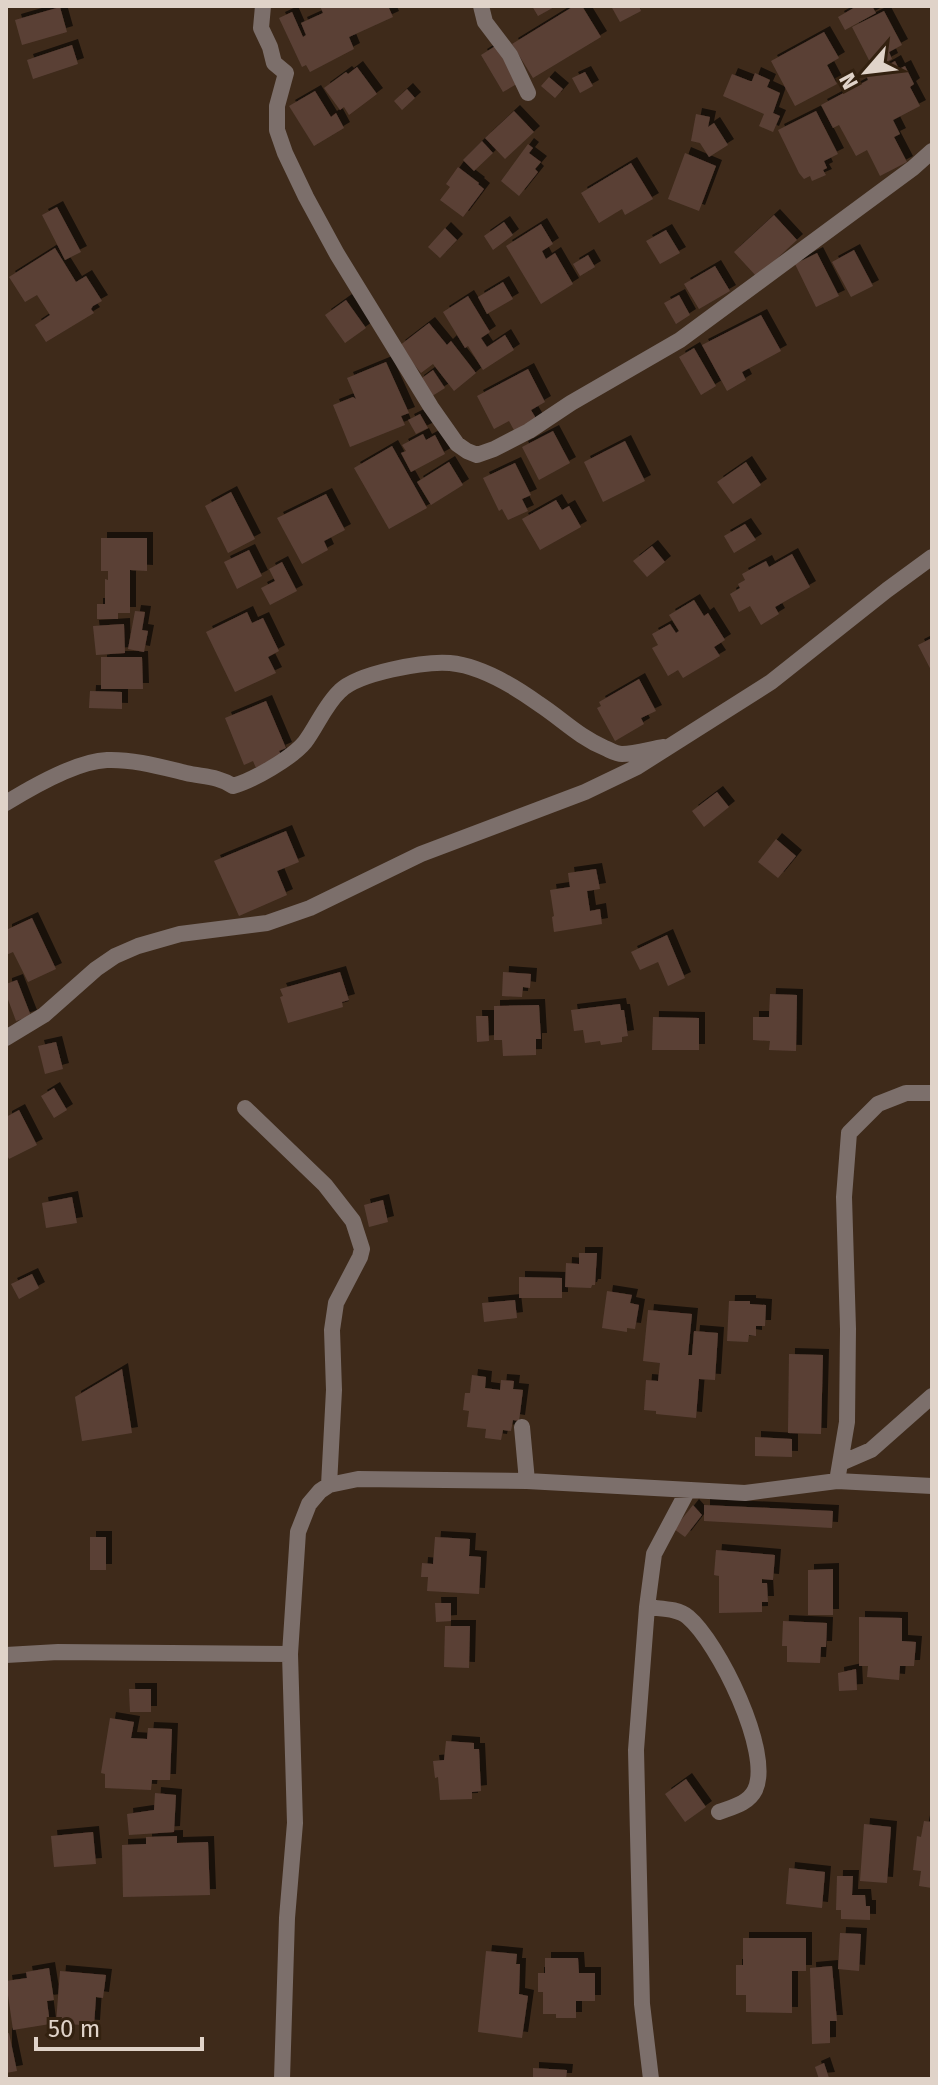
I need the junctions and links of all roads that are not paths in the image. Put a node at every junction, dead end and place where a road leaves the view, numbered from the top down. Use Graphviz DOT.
graph roads {
  1 [pos="263,6"];
  2 [pos="481,6"];
  3 [pos="528,93"];
  4 [pos="932,151"];
  5 [pos="932,557"];
  6 [pos="674,745"];
  7 [pos="6,803"];
  8 [pos="6,1038"];
  9 [pos="932,1093"];
  10 [pos="245,1108"];
  11 [pos="932,1396"];
  12 [pos="522,1427"];
  13 [pos="841,1463"];
  14 [pos="527,1481"];
  15 [pos="837,1481"];
  16 [pos="329,1485"];
  17 [pos="932,1486"];
  18 [pos="688,1490"];
  19 [pos="647,1607"];
  20 [pos="290,1654"];
  21 [pos="6,1655"];
  22 [pos="719,1812"];
  23 [pos="282,2079"];
  24 [pos="651,2079"];
  1 -- 4 [label="street"];
  2 -- 3 [label="street"];
  5 -- 6 [label="street"];
  6 -- 7 [label="street"];
  6 -- 8 [label="street"];
  9 -- 13 [label="street"];
  10 -- 16 [label="street"];
  11 -- 13 [label="street"];
  12 -- 14 [label="street"];
  13 -- 15 [label="street"];
  14 -- 16 [label="street"];
  14 -- 18 [label="street"];
  15 -- 17 [label="street"];
  15 -- 18 [label="street"];
  16 -- 20 [label="street"];
  18 -- 19 [label="street"];
  19 -- 22 [label="street"];
  19 -- 24 [label="street"];
  20 -- 21 [label="street"];
  20 -- 23 [label="street"];
}
